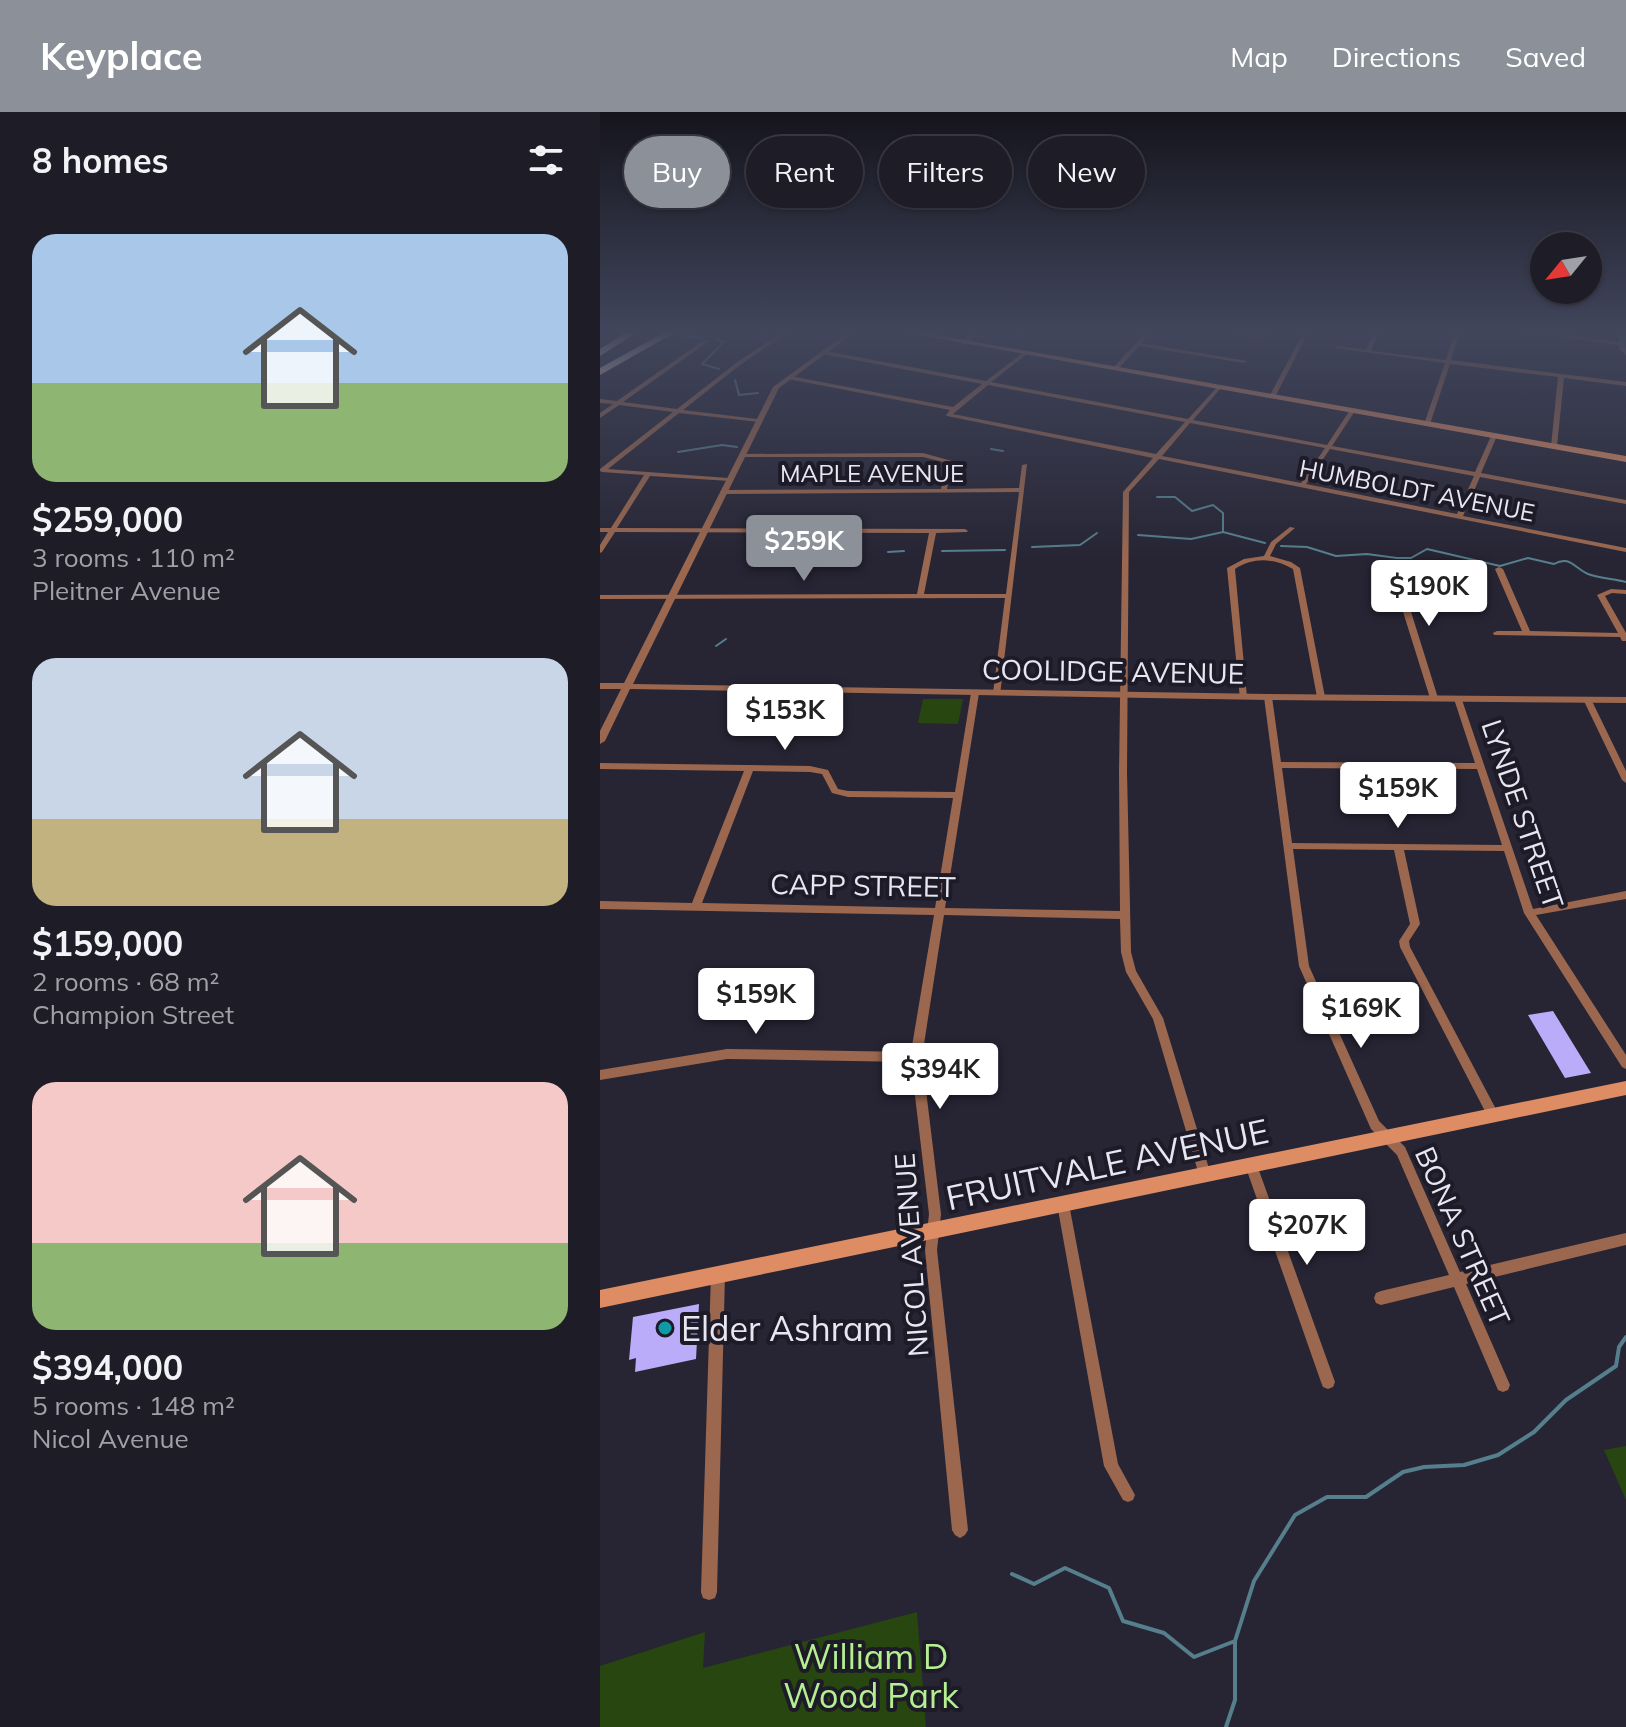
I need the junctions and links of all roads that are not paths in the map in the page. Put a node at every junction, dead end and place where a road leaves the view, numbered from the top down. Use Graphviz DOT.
graph roads {
  1 [pos="659,408"];
  2 [pos="682,408"];
  3 [pos="764,408"];
  4 [pos="951,408"];
  5 [pos="1126,408"];
  6 [pos="1200,408"];
  7 [pos="1337,408"];
  8 [pos="1432,408"];
  9 [pos="1558,408"];
  10 [pos="954,409"];
  11 [pos="679,411"];
  12 [pos="1352,411"];
  13 [pos="1190,420"];
  14 [pos="757,421"];
  15 [pos="1427,424"];
  16 [pos="1494,436"];
  17 [pos="1328,446"];
  18 [pos="1554,446"];
  19 [pos="741,456"];
  20 [pos="1157,457"];
  21 [pos="1626,459"];
  22 [pos="1025,465"];
  23 [pos="601,470"];
  24 [pos="648,473"];
  25 [pos="1478,474"];
  26 [pos="728,480"];
  27 [pos="1302,486"];
  28 [pos="944,490"];
  29 [pos="1021,490"];
  30 [pos="723,492"];
  31 [pos="1626,502"];
  32 [pos="1459,517"];
  33 [pos="1292,528"];
  34 [pos="600,530"];
  35 [pos="613,530"];
  36 [pos="965,531"];
  37 [pos="704,532"];
  38 [pos="933,532"];
  39 [pos="1626,550"];
  40 [pos="600,551"];
  41 [pos="1266,558"];
  42 [pos="1393,567"];
  43 [pos="1499,569"];
  44 [pos="1626,592"];
  45 [pos="1008,596"];
  46 [pos="600,597"];
  47 [pos="920,597"];
  48 [pos="671,598"];
  49 [pos="1497,633"];
  50 [pos="1527,633"];
  51 [pos="1625,637"];
  52 [pos="600,686"];
  53 [pos="626,688"];
  54 [pos="975,693"];
  55 [pos="997,693"];
  56 [pos="1124,695"];
  57 [pos="1243,697"];
  58 [pos="1268,697"];
  59 [pos="1321,697"];
  60 [pos="1434,698"];
  61 [pos="1458,699"];
  62 [pos="1587,699"];
  63 [pos="1626,700"];
  64 [pos="600,741"];
  65 [pos="1277,765"];
  66 [pos="600,766"];
  67 [pos="1480,766"];
  68 [pos="750,768"];
  69 [pos="1626,780"];
  70 [pos="958,795"];
  71 [pos="1289,846"];
  72 [pos="1398,846"];
  73 [pos="1507,848"];
  74 [pos="1626,895"];
  75 [pos="600,905"];
  76 [pos="696,906"];
  77 [pos="939,910"];
  78 [pos="1529,913"];
  79 [pos="1125,915"];
  80 [pos="916,1057"];
  81 [pos="1626,1064"];
  82 [pos="600,1075"];
  83 [pos="1626,1088"];
  84 [pos="1493,1115"];
  85 [pos="1387,1137"];
  86 [pos="1251,1165"];
  87 [pos="1205,1175"];
  88 [pos="1063,1204"];
  89 [pos="934,1230"];
  90 [pos="1626,1239"];
  91 [pos="718,1274"];
  92 [pos="1458,1282"];
  93 [pos="1381,1298"];
  94 [pos="600,1299"];
  95 [pos="1328,1382"];
  96 [pos="1503,1385"];
  97 [pos="1128,1495"];
  98 [pos="960,1530"];
  99 [pos="709,1592"];
  1 -- 11 [label="street"];
  2 -- 11 [label="street"];
  3 -- 14 [label="street"];
  4 -- 10 [label="street, HUMBOLDT AVENUE"];
  5 -- 13 [label="street"];
  6 -- 13 [label="street"];
  7 -- 12 [label="main road"];
  8 -- 15 [label="street"];
  9 -- 18 [label="street"];
  10 -- 20 [label="street, HUMBOLDT AVENUE"];
  11 -- 14 [label="street"];
  11 -- 23 [label="street"];
  12 -- 15 [label="main road"];
  12 -- 17 [label="street"];
  13 -- 17 [label="street"];
  13 -- 20 [label="street"];
  14 -- 19 [label="street"];
  15 -- 16 [label="main road"];
  16 -- 18 [label="main road"];
  16 -- 25 [label="street"];
  17 -- 25 [label="street"];
  17 -- 27 [label="street"];
  18 -- 21 [label="main road"];
  19 -- 26 [label="street"];
  19 -- 28 [label="street"];
  20 -- 27 [label="street, HUMBOLDT AVENUE"];
  20 -- 56 [label="street"];
  22 -- 29 [label="street"];
  23 -- 24 [label="street"];
  24 -- 26 [label="street"];
  24 -- 35 [label="street"];
  25 -- 31 [label="street"];
  25 -- 32 [label="street"];
  26 -- 30 [label="street"];
  27 -- 32 [label="street, HUMBOLDT AVENUE"];
  28 -- 29 [label="street, MAPLE AVENUE"];
  28 -- 30 [label="street, MAPLE AVENUE"];
  29 -- 45 [label="street"];
  30 -- 37 [label="street"];
  32 -- 39 [label="street, HUMBOLDT AVENUE"];
  33 -- 41 [label="street"];
  34 -- 35 [label="street"];
  35 -- 37 [label="street"];
  35 -- 40 [label="street"];
  36 -- 38 [label="street"];
  37 -- 38 [label="street"];
  37 -- 48 [label="street"];
  38 -- 47 [label="street"];
  41 -- 57 [label="street"];
  41 -- 59 [label="street"];
  42 -- 60 [label="street"];
  43 -- 50 [label="street"];
  44 -- 51 [label="street"];
  45 -- 47 [label="street"];
  45 -- 55 [label="street"];
  46 -- 48 [label="street"];
  47 -- 48 [label="street"];
  48 -- 53 [label="street"];
  49 -- 50 [label="street"];
  50 -- 51 [label="street"];
  52 -- 53 [label="street, COOLIDGE AVENUE"];
  53 -- 54 [label="street, COOLIDGE AVENUE"];
  53 -- 64 [label="street"];
  54 -- 55 [label="street, COOLIDGE AVENUE"];
  54 -- 70 [label="street, NICOL AVENUE"];
  55 -- 56 [label="street, COOLIDGE AVENUE"];
  56 -- 57 [label="street, COOLIDGE AVENUE"];
  56 -- 79 [label="street"];
  57 -- 58 [label="street, COOLIDGE AVENUE"];
  58 -- 59 [label="street, COOLIDGE AVENUE"];
  58 -- 65 [label="street, BONA STREET"];
  59 -- 60 [label="street, COOLIDGE AVENUE"];
  60 -- 61 [label="street, COOLIDGE AVENUE"];
  61 -- 62 [label="street, COOLIDGE AVENUE"];
  61 -- 67 [label="street, LYNDE STREET"];
  62 -- 63 [label="street, COOLIDGE AVENUE"];
  62 -- 69 [label="street"];
  65 -- 67 [label="street"];
  65 -- 71 [label="street, BONA STREET"];
  66 -- 68 [label="street"];
  67 -- 73 [label="street, LYNDE STREET"];
  68 -- 70 [label="street"];
  68 -- 76 [label="street"];
  70 -- 77 [label="street, NICOL AVENUE"];
  71 -- 72 [label="street"];
  71 -- 85 [label="street, BONA STREET"];
  72 -- 73 [label="street"];
  72 -- 84 [label="street"];
  73 -- 78 [label="street, LYNDE STREET"];
  74 -- 78 [label="street"];
  75 -- 76 [label="street, CAPP STREET"];
  76 -- 77 [label="street, CAPP STREET"];
  77 -- 79 [label="street, CAPP STREET"];
  77 -- 80 [label="street, NICOL AVENUE"];
  78 -- 81 [label="street, LYNDE STREET"];
  79 -- 87 [label="street"];
  80 -- 82 [label="street"];
  80 -- 89 [label="street, NICOL AVENUE"];
  83 -- 84 [label="main road, FRUITVALE AVENUE"];
  84 -- 85 [label="main road, FRUITVALE AVENUE"];
  85 -- 86 [label="main road, FRUITVALE AVENUE"];
  85 -- 92 [label="street, BONA STREET"];
  86 -- 87 [label="main road, FRUITVALE AVENUE"];
  86 -- 95 [label="street"];
  87 -- 88 [label="main road, FRUITVALE AVENUE"];
  88 -- 89 [label="main road, FRUITVALE AVENUE"];
  88 -- 97 [label="street"];
  89 -- 91 [label="main road, FRUITVALE AVENUE"];
  89 -- 98 [label="street, NICOL AVENUE"];
  90 -- 92 [label="street"];
  91 -- 94 [label="main road, FRUITVALE AVENUE"];
  91 -- 99 [label="street"];
  92 -- 93 [label="street"];
  92 -- 96 [label="street, BONA STREET"];
}
